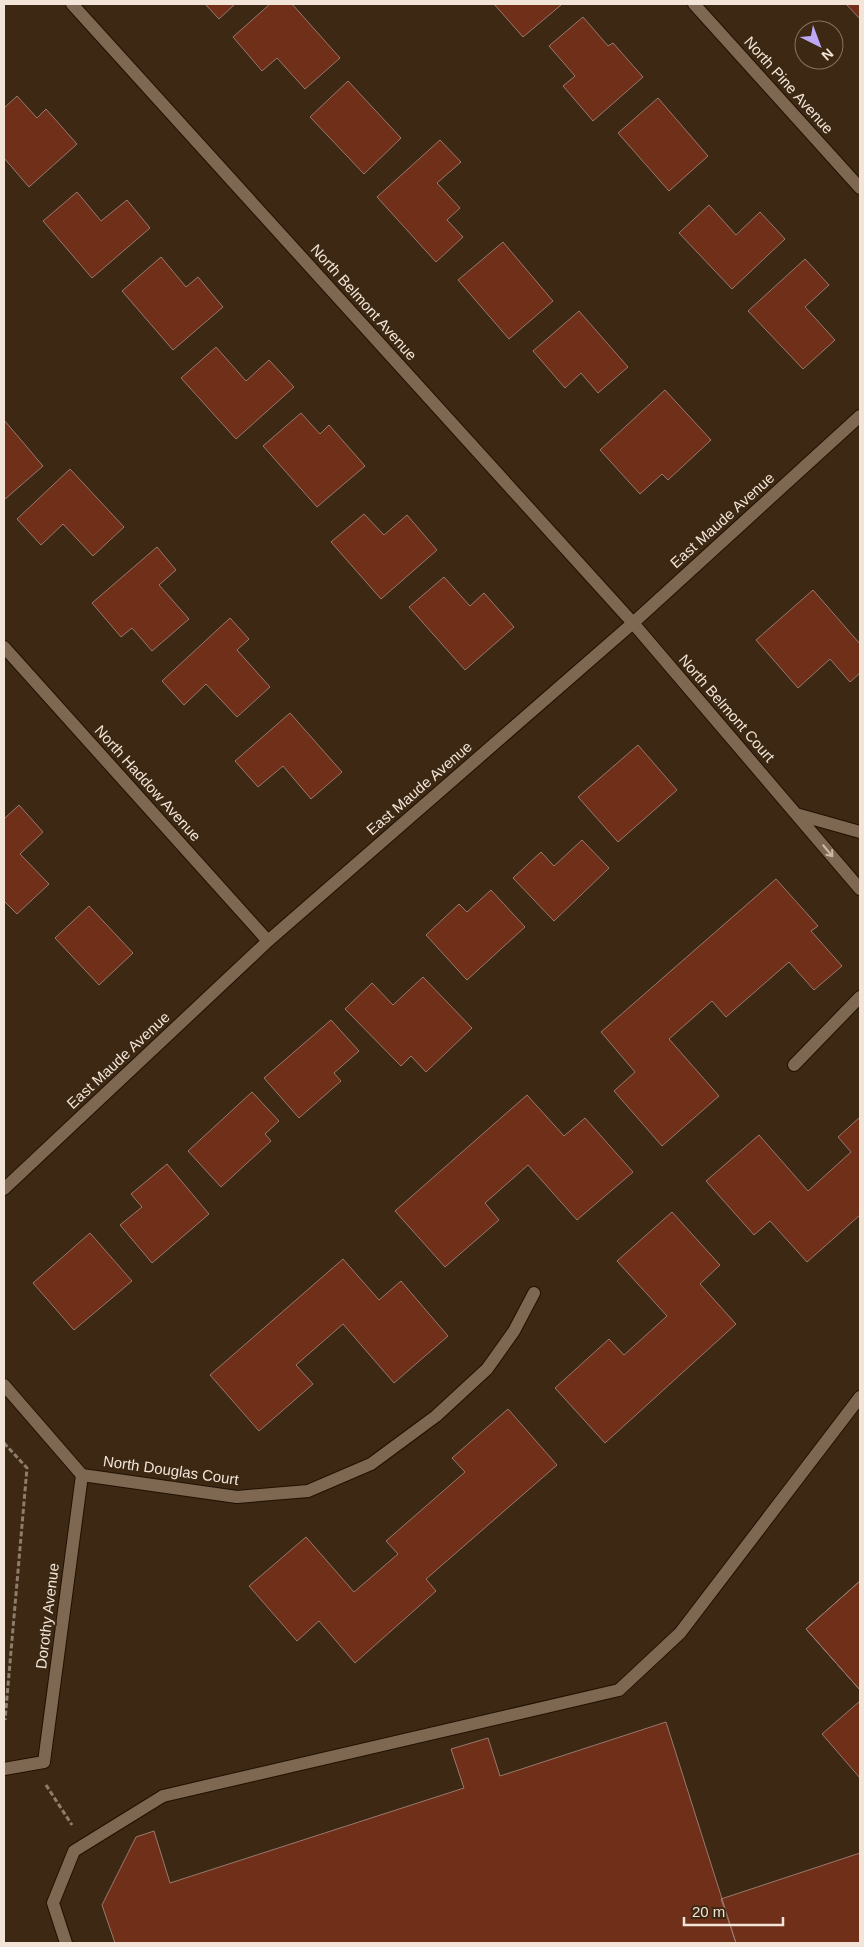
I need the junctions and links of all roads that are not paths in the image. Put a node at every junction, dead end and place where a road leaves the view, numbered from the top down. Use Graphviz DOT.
graph roads {
  1 [pos="72,4"];
  2 [pos="694,4"];
  3 [pos="860,188"];
  4 [pos="860,416"];
  5 [pos="632,623"];
  6 [pos="4,647"];
  7 [pos="796,814"];
  8 [pos="860,832"];
  9 [pos="860,889"];
  10 [pos="268,941"];
  11 [pos="860,997"];
  12 [pos="794,1065"];
  13 [pos="4,1189"];
  14 [pos="534,1293"];
  15 [pos="4,1385"];
  16 [pos="860,1397"];
  17 [pos="82,1475"];
  18 [pos="4,1769"];
  19 [pos="66,1943"];
  1 -- 5 [label="street, North Belmont Avenue"];
  2 -- 3 [label="street, North Pine Avenue"];
  4 -- 5 [label="street, East Maude Avenue"];
  5 -- 7 [label="street, North Belmont Court"];
  5 -- 10 [label="street, East Maude Avenue"];
  6 -- 10 [label="street, North Haddow Avenue"];
  7 -- 8 [label="street"];
  7 -- 9 [label="street, North Belmont Court, one-way"];
  10 -- 13 [label="street, East Maude Avenue"];
  11 -- 12 [label="street"];
  14 -- 17 [label="street, North Douglas Court"];
  15 -- 17 [label="street"];
  16 -- 19 [label="street"];
  17 -- 18 [label="street, Dorothy Avenue"];
}
